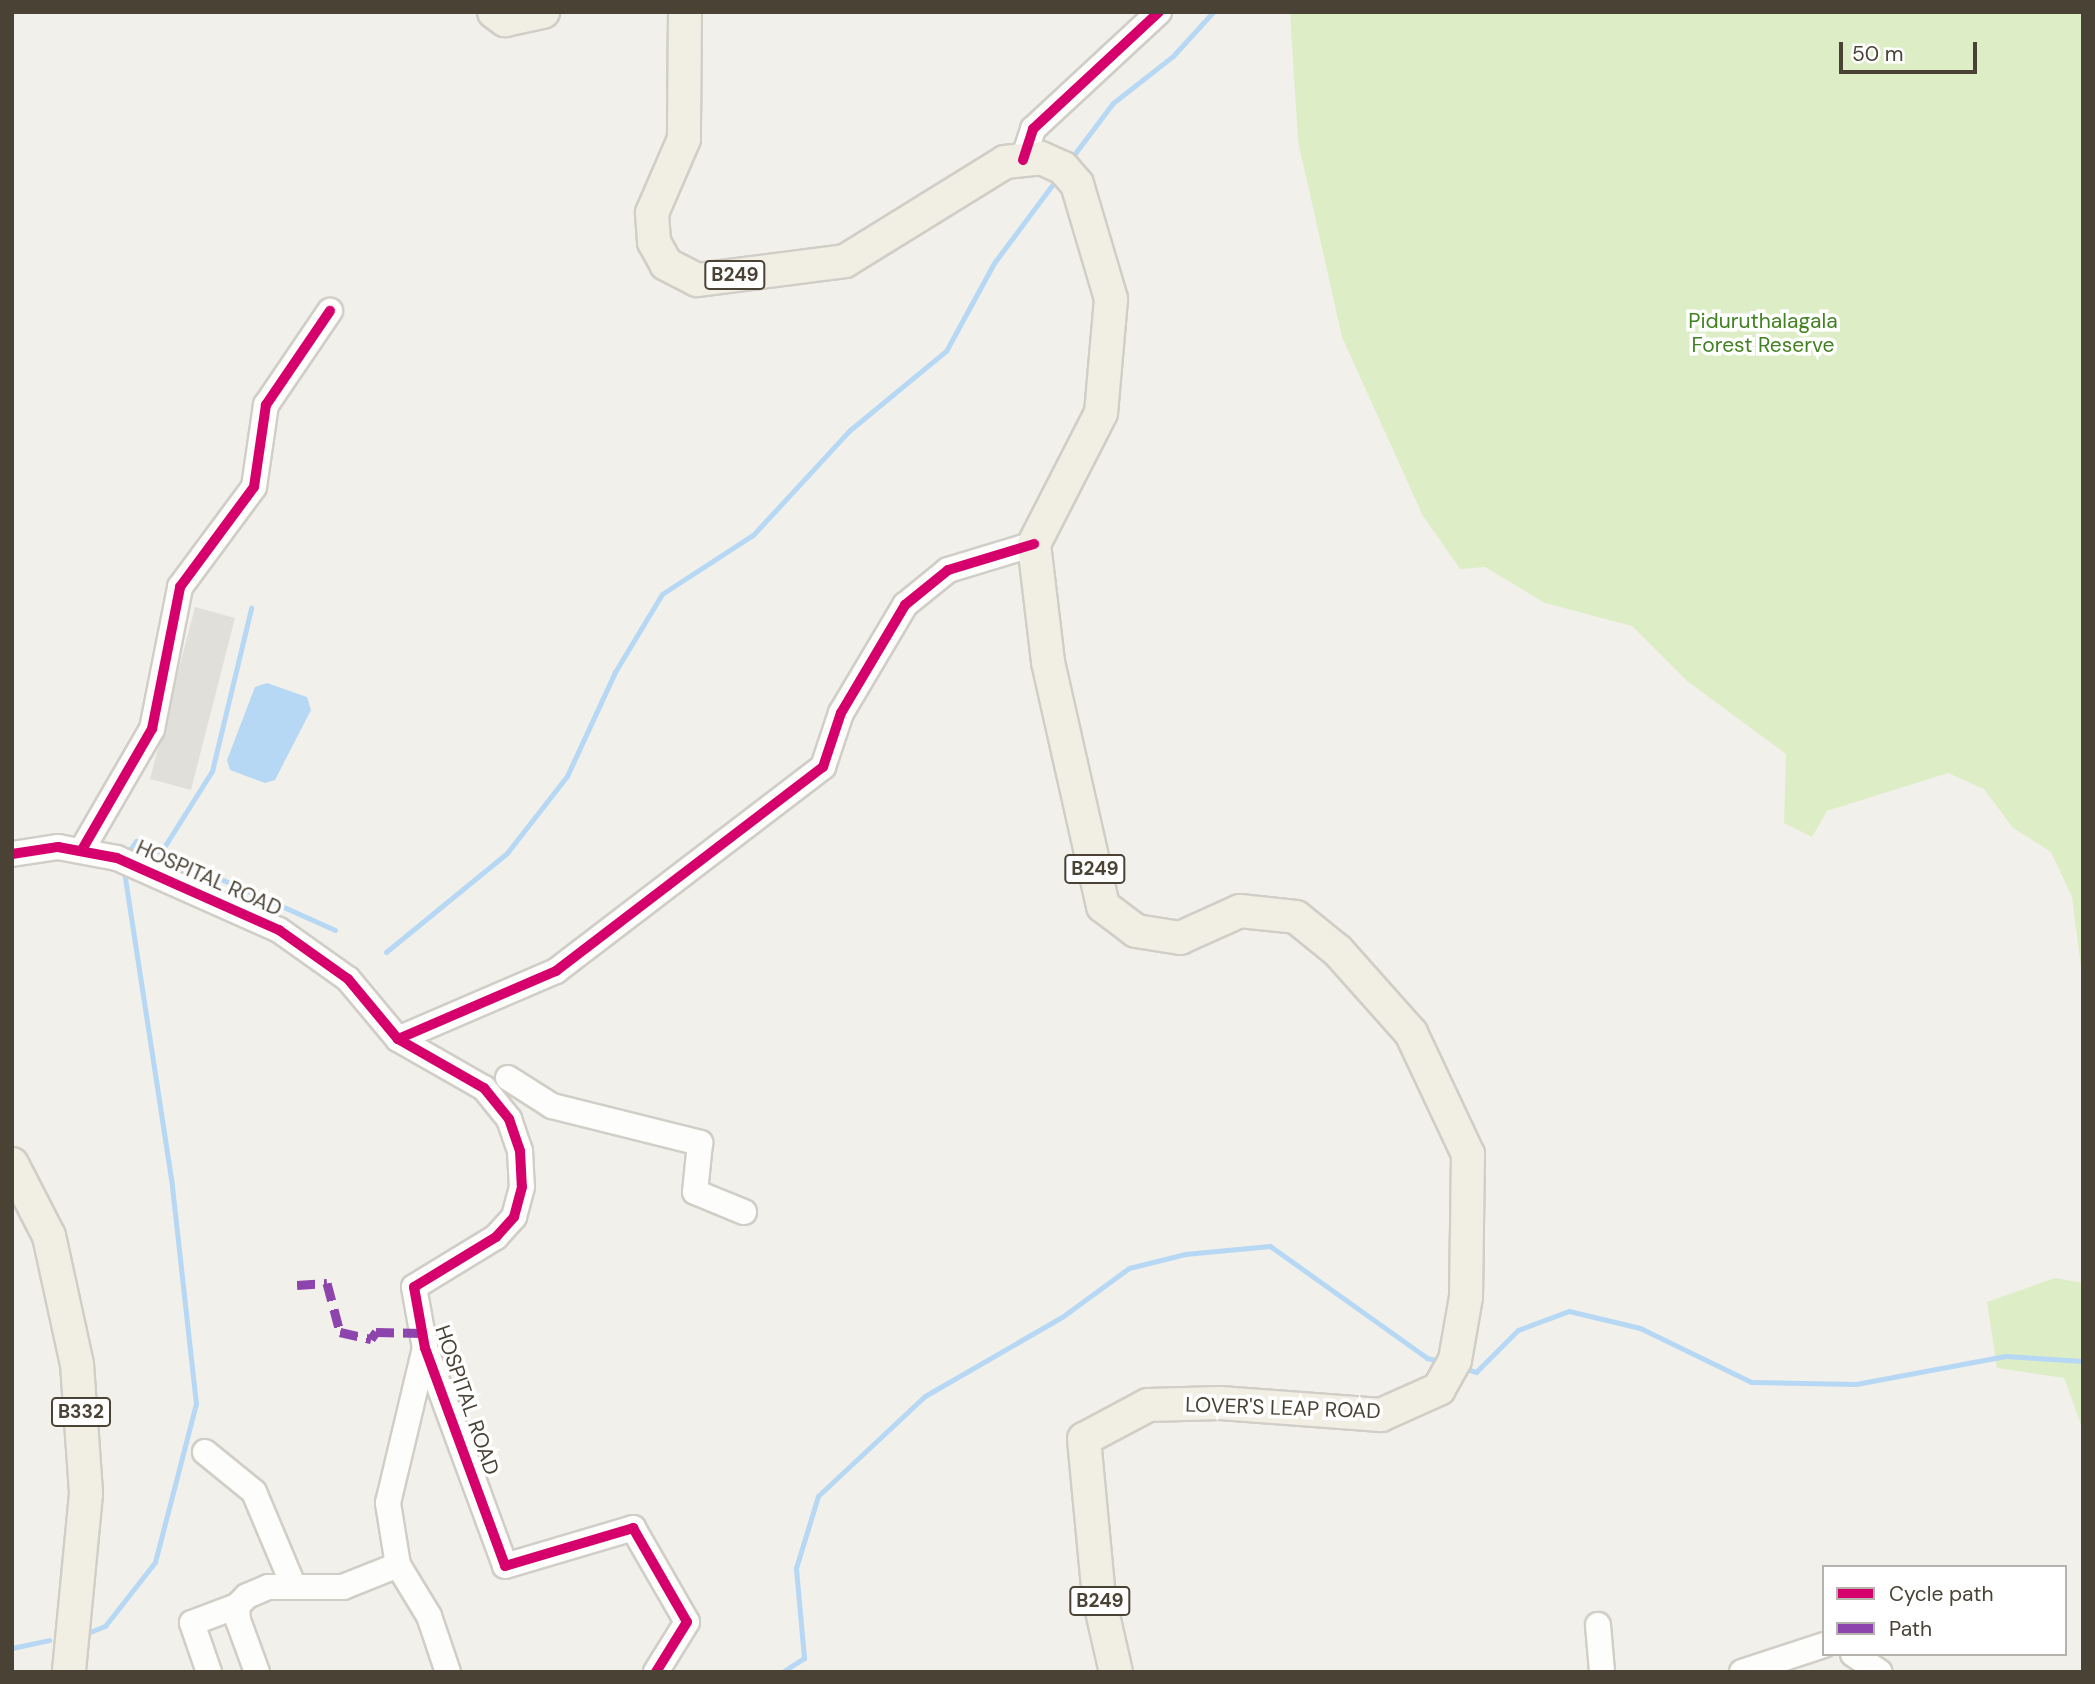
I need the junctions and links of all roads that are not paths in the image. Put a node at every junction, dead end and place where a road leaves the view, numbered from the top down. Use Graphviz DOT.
graph roads {
  1 [pos="494,12"];
  2 [pos="543,12"];
  3 [pos="685,12"];
  4 [pos="1159,12"];
  5 [pos="1032,159"];
  6 [pos="330,311"];
  7 [pos="1034,544"];
  8 [pos="83,848"];
  9 [pos="12,854"];
  10 [pos="398,1039"];
  11 [pos="508,1078"];
  12 [pos="12,1164"];
  13 [pos="744,1212"];
  14 [pos="425,1348"];
  15 [pos="205,1452"];
  16 [pos="398,1565"];
  17 [pos="294,1587"];
  18 [pos="237,1606"];
  19 [pos="1598,1625"];
  20 [pos="1822,1646"];
  21 [pos="1856,1656"];
  22 [pos="69,1672"];
  23 [pos="209,1672"];
  24 [pos="257,1672"];
  25 [pos="448,1672"];
  26 [pos="656,1672"];
  27 [pos="1116,1672"];
  28 [pos="1602,1672"];
  29 [pos="1742,1672"];
  30 [pos="1880,1672"];
  1 -- 2 [label="main road"];
  3 -- 5 [label="main road, B249"];
  4 -- 5 [label="street"];
  5 -- 7 [label="main road"];
  6 -- 8 [label="street"];
  7 -- 10 [label="street"];
  7 -- 27 [label="main road, LOVER'S LEAP ROAD / B249"];
  8 -- 9 [label="street, HOSPITAL ROAD"];
  8 -- 10 [label="street, HOSPITAL ROAD"];
  10 -- 14 [label="street, HOSPITAL ROAD"];
  11 -- 13 [label="street"];
  12 -- 22 [label="main road, B332"];
  14 -- 16 [label="street"];
  14 -- 26 [label="street, HOSPITAL ROAD"];
  15 -- 17 [label="street"];
  16 -- 17 [label="street"];
  16 -- 25 [label="street"];
  17 -- 18 [label="street"];
  18 -- 23 [label="street"];
  18 -- 24 [label="street"];
  19 -- 28 [label="street"];
  20 -- 29 [label="street"];
  21 -- 30 [label="street"];
}
